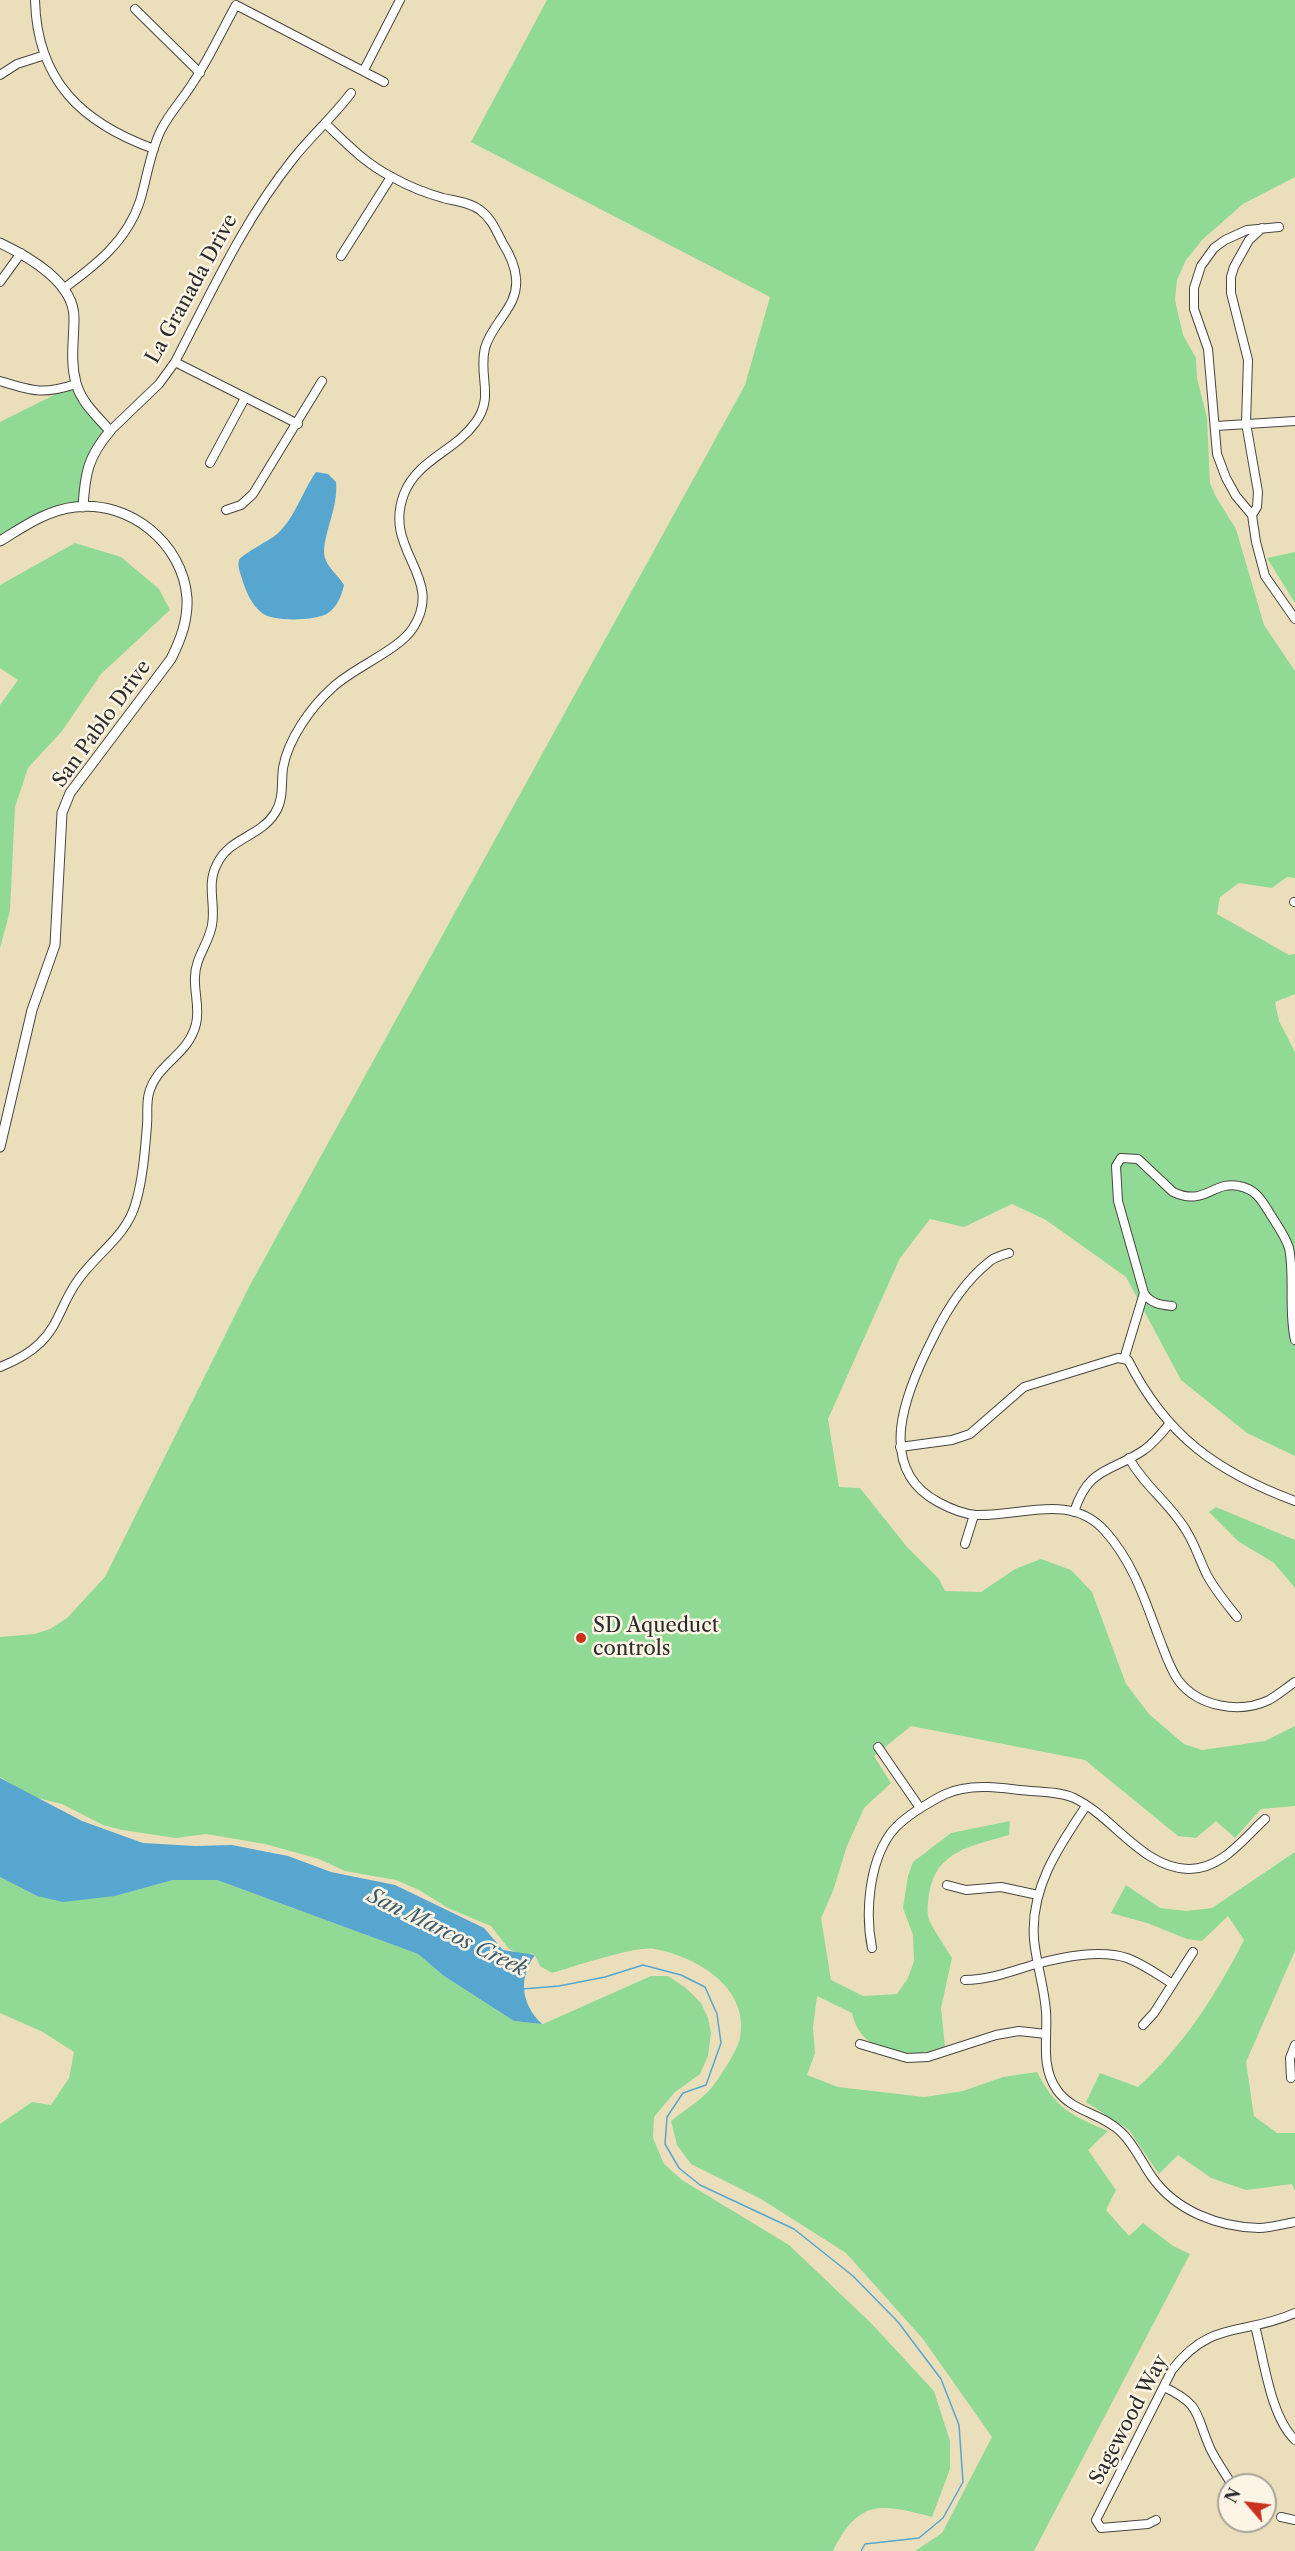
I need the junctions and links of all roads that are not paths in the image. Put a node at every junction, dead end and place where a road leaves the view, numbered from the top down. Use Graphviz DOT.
graph roads {
  1 [pos="35,0"];
  2 [pos="400,0"];
  3 [pos="135,9"];
  4 [pos="45,55"];
  5 [pos="364,70"];
  6 [pos="200,73"];
  7 [pos="0,75"];
  8 [pos="384,81"];
  9 [pos="351,93"];
  10 [pos="326,123"];
  11 [pos="154,149"];
  12 [pos="391,177"];
  13 [pos="1279,227"];
  14 [pos="1262,228"];
  15 [pos="0,243"];
  16 [pos="21,253"];
  17 [pos="341,256"];
  18 [pos="0,282"];
  19 [pos="63,289"];
  20 [pos="175,362"];
  21 [pos="0,381"];
  22 [pos="322,381"];
  23 [pos="76,384"];
  24 [pos="245,398"];
  25 [pos="1295,421"];
  26 [pos="1246,423"];
  27 [pos="298,424"];
  28 [pos="1216,426"];
  29 [pos="110,431"];
  30 [pos="210,463"];
  31 [pos="83,507"];
  32 [pos="226,510"];
  33 [pos="1252,514"];
  34 [pos="0,541"];
  35 [pos="1295,619"];
  36 [pos="0,1147"];
  37 [pos="1009,1253"];
  38 [pos="1144,1293"];
  39 [pos="1172,1306"];
  40 [pos="1295,1340"];
  41 [pos="1124,1359"];
  42 [pos="0,1367"];
  43 [pos="1170,1423"];
  44 [pos="900,1447"];
  45 [pos="1129,1458"];
  46 [pos="1295,1501"];
  47 [pos="1074,1512"];
  48 [pos="975,1515"];
  49 [pos="966,1544"];
  50 [pos="1237,1617"];
  51 [pos="1295,1682"];
  52 [pos="878,1747"];
  53 [pos="1086,1806"];
  54 [pos="920,1808"];
  55 [pos="1265,1819"];
  56 [pos="946,1885"];
  57 [pos="1038,1895"];
  58 [pos="872,1948"];
  59 [pos="1193,1952"];
  60 [pos="1038,1964"];
  61 [pos="965,1980"];
  62 [pos="1171,1983"];
  63 [pos="1143,2025"];
  64 [pos="1046,2034"];
  65 [pos="860,2044"];
  66 [pos="1295,2045"];
  67 [pos="1291,2078"];
  68 [pos="1295,2222"];
  69 [pos="1295,2313"];
  70 [pos="1255,2326"];
  71 [pos="1164,2387"];
  72 [pos="1295,2440"];
  73 [pos="1225,2473"];
  74 [pos="1281,2517"];
  75 [pos="1156,2520"];
  76 [pos="1295,2520"];
  1 -- 4 [label="street"];
  2 -- 5 [label="street"];
  3 -- 6 [label="street"];
  4 -- 7 [label="street"];
  4 -- 11 [label="street"];
  5 -- 6 [label="street"];
  5 -- 8 [label="street"];
  6 -- 11 [label="street"];
  9 -- 10 [label="street, La Granada Drive"];
  10 -- 12 [label="street"];
  10 -- 20 [label="street, La Granada Drive"];
  11 -- 19 [label="street"];
  12 -- 17 [label="street"];
  12 -- 42 [label="street"];
  13 -- 14 [label="street"];
  14 -- 26 [label="street"];
  14 -- 28 [label="street"];
  15 -- 16 [label="street"];
  16 -- 18 [label="street"];
  16 -- 19 [label="street"];
  19 -- 23 [label="street"];
  20 -- 24 [label="street"];
  20 -- 29 [label="street, La Granada Drive"];
  21 -- 23 [label="street"];
  22 -- 27 [label="street"];
  23 -- 29 [label="street"];
  24 -- 27 [label="street"];
  24 -- 30 [label="street"];
  25 -- 26 [label="street"];
  26 -- 28 [label="street"];
  26 -- 33 [label="street"];
  27 -- 32 [label="street"];
  28 -- 33 [label="street"];
  29 -- 31 [label="street, La Granada Drive"];
  31 -- 34 [label="street, San Pablo Drive"];
  31 -- 36 [label="street, San Pablo Drive"];
  33 -- 35 [label="street"];
  37 -- 44 [label="street"];
  38 -- 39 [label="street"];
  38 -- 40 [label="street"];
  38 -- 41 [label="street"];
  41 -- 43 [label="street"];
  41 -- 44 [label="street"];
  43 -- 45 [label="street"];
  43 -- 46 [label="street"];
  44 -- 48 [label="street"];
  45 -- 47 [label="street"];
  45 -- 50 [label="street"];
  47 -- 48 [label="street"];
  47 -- 51 [label="street"];
  48 -- 49 [label="street"];
  52 -- 54 [label="street"];
  53 -- 54 [label="street"];
  53 -- 55 [label="street"];
  53 -- 57 [label="street"];
  54 -- 58 [label="street"];
  56 -- 57 [label="street"];
  57 -- 60 [label="street"];
  59 -- 62 [label="street"];
  60 -- 61 [label="street"];
  60 -- 62 [label="street"];
  60 -- 64 [label="street"];
  62 -- 63 [label="street"];
  64 -- 65 [label="street"];
  64 -- 68 [label="street"];
  66 -- 67 [label="street"];
  69 -- 70 [label="street, Sagewood Way"];
  70 -- 71 [label="street, Sagewood Way"];
  70 -- 72 [label="street"];
  71 -- 73 [label="street"];
  71 -- 75 [label="street, Sagewood Way"];
  74 -- 76 [label="street"];
}
